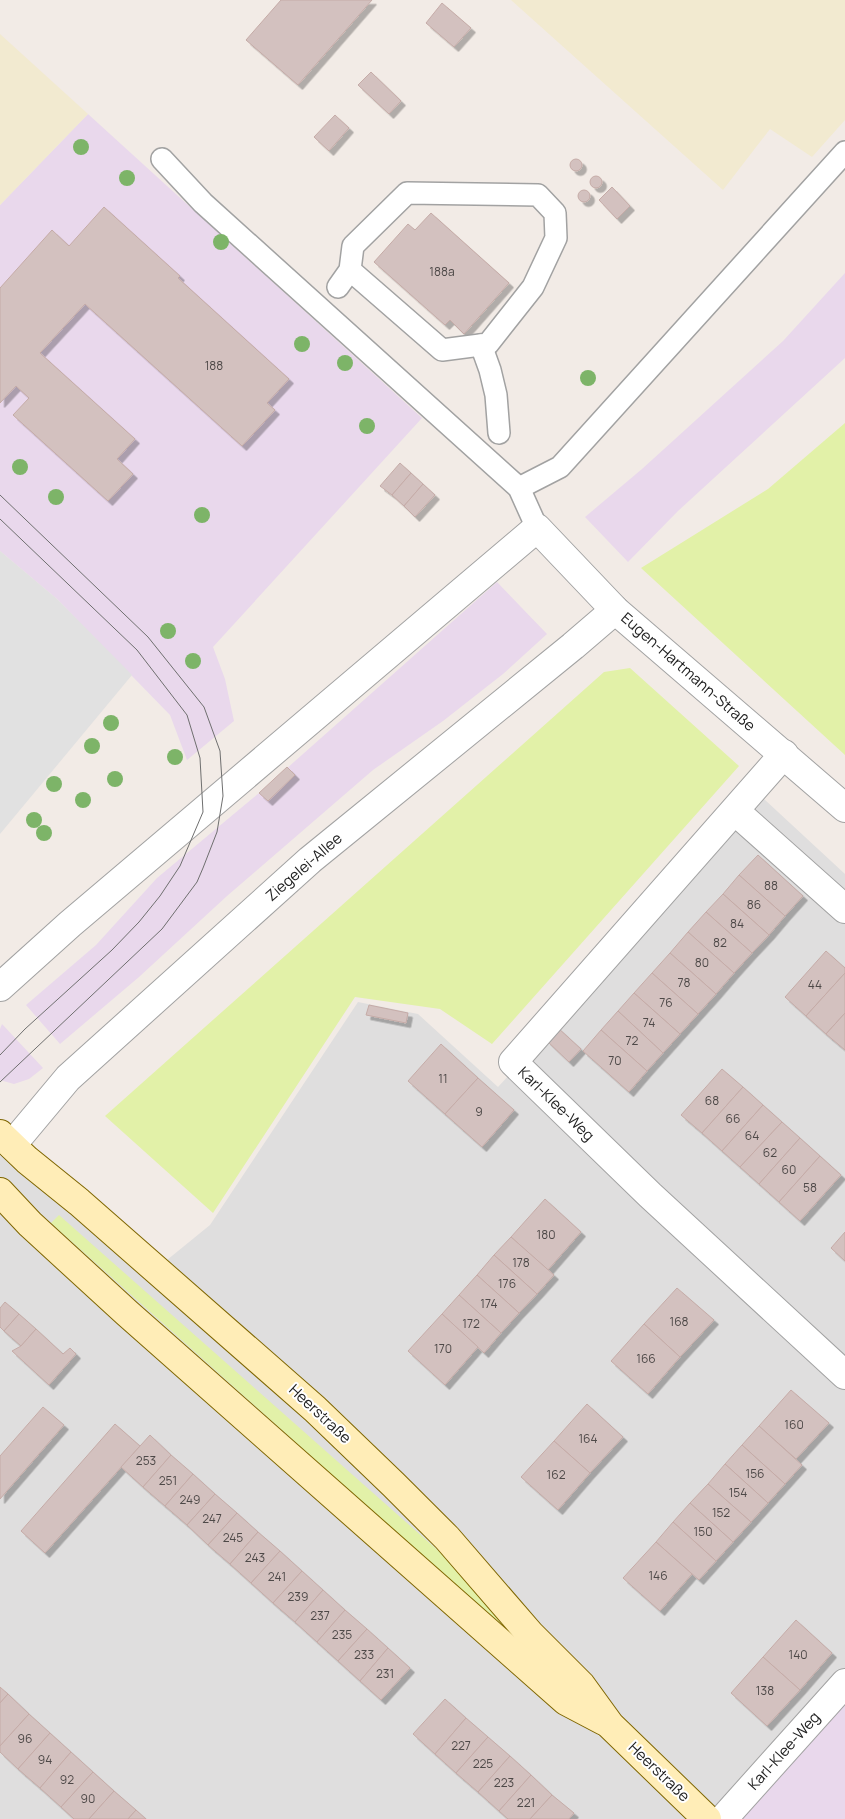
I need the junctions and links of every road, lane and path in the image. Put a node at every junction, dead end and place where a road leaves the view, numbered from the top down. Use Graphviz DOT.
graph roads {
  1 [pos="845,152"];
  2 [pos="162,159"];
  3 [pos="481,345"];
  4 [pos="499,433"];
  5 [pos="520,488"];
  6 [pos="537,528"];
  7 [pos="615,610"];
  8 [pos="784,754"];
  9 [pos="845,808"];
  10 [pos="736,811"];
  11 [pos="845,909"];
  12 [pos="0,987"];
  13 [pos="4,1146"];
  14 [pos="0,1192"];
  15 [pos="845,1375"];
  16 [pos="845,1683"];
  17 [pos="610,1724"];
  18 [pos="708,1819"];
  19 [pos="723,1819"];
  1 -- 5 [label="lane"];
  2 -- 5 [label="lane"];
  3 -- 3 [label="lane"];
  3 -- 4 [label="lane"];
  5 -- 6 [label="lane"];
  6 -- 7 [label="street, Eugen-Hartmann-Straße"];
  6 -- 12 [label="street"];
  7 -- 8 [label="street, Eugen-Hartmann-Straße"];
  7 -- 13 [label="street, Ziegelei-Allee"];
  8 -- 9 [label="street, Eugen-Hartmann-Straße"];
  8 -- 10 [label="street, Karl-Klee-Weg"];
  10 -- 11 [label="street"];
  10 -- 15 [label="street, Karl-Klee-Weg"];
  13 -- 17 [label="main road, Heerstraße"];
  14 -- 17 [label="main road, Heerstraße"];
  16 -- 19 [label="street, Karl-Klee-Weg"];
  17 -- 18 [label="main road, Heerstraße"];
}
